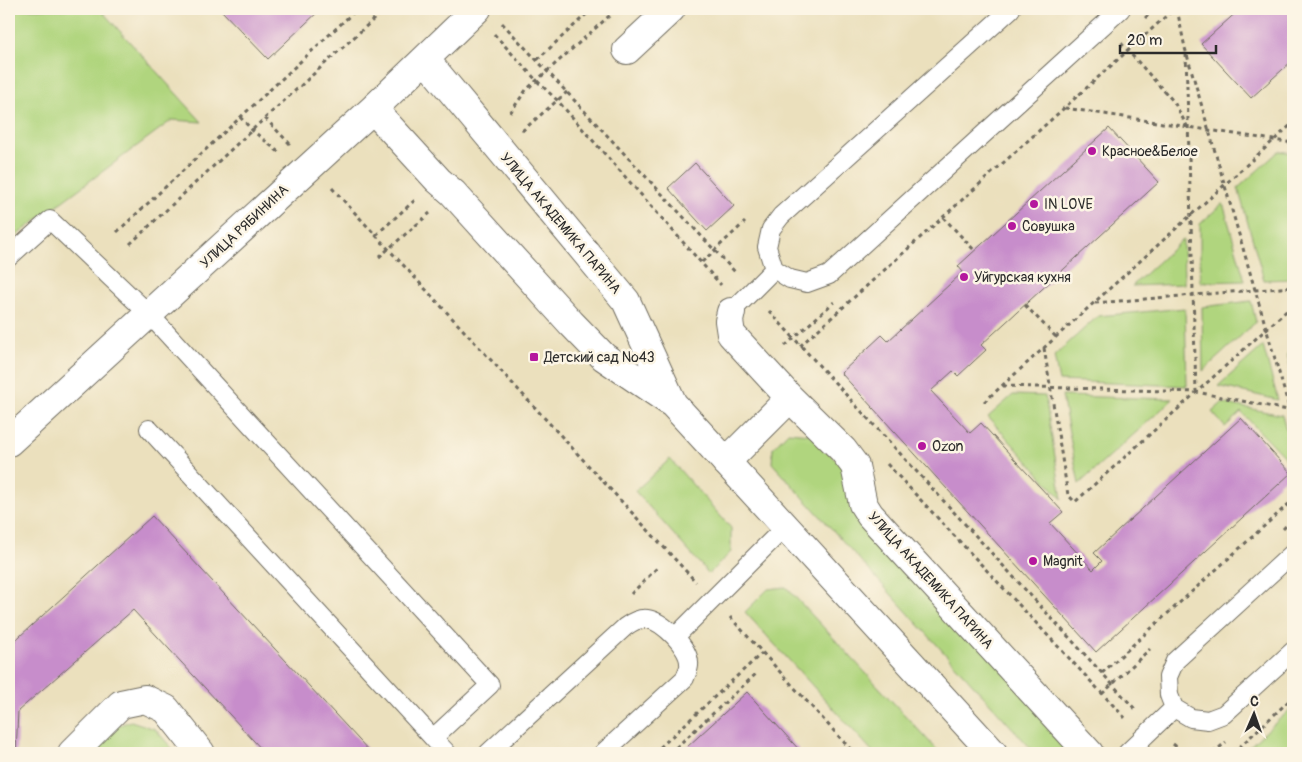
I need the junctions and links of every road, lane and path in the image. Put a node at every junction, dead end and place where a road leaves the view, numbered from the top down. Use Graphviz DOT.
graph roads {
  1 [pos="357,9"];
  2 [pos="385,9"];
  3 [pos="592,9"];
  4 [pos="671,9"];
  5 [pos="1010,9"];
  6 [pos="1121,9"];
  7 [pos="1175,9"];
  8 [pos="476,10"];
  9 [pos="501,22"];
  10 [pos="1104,24"];
  11 [pos="1186,48"];
  12 [pos="627,50"];
  13 [pos="1128,51"];
  14 [pos="425,59"];
  15 [pos="536,60"];
  16 [pos="537,82"];
  17 [pos="1064,108"];
  18 [pos="373,109"];
  19 [pos="240,117"];
  20 [pos="1293,123"];
  21 [pos="1187,126"];
  22 [pos="252,130"];
  23 [pos="1209,131"];
  24 [pos="1274,140"];
  25 [pos="1293,143"];
  26 [pos="302,172"];
  27 [pos="1225,185"];
  28 [pos="944,217"];
  29 [pos="1190,217"];
  30 [pos="117,232"];
  31 [pos="376,235"];
  32 [pos="130,244"];
  33 [pos="975,251"];
  34 [pos="9,258"];
  35 [pos="774,269"];
  36 [pos="1293,288"];
  37 [pos="752,291"];
  38 [pos="1257,291"];
  39 [pos="1192,295"];
  40 [pos="1095,303"];
  41 [pos="1025,305"];
  42 [pos="1293,305"];
  43 [pos="731,312"];
  44 [pos="149,314"];
  45 [pos="1268,328"];
  46 [pos="1056,338"];
  47 [pos="800,346"];
  48 [pos="1044,348"];
  49 [pos="1003,386"];
  50 [pos="1051,388"];
  51 [pos="1196,392"];
  52 [pos="790,398"];
  53 [pos="984,402"];
  54 [pos="672,404"];
  55 [pos="1292,411"];
  56 [pos="1293,421"];
  57 [pos="149,429"];
  58 [pos="9,442"];
  59 [pos="726,462"];
  60 [pos="1293,500"];
  61 [pos="785,527"];
  62 [pos="1293,552"];
  63 [pos="713,600"];
  64 [pos="675,638"];
  65 [pos="1293,651"];
  66 [pos="762,653"];
  67 [pos="757,673"];
  68 [pos="1102,673"];
  69 [pos="1293,697"];
  70 [pos="1289,701"];
  71 [pos="1293,706"];
  72 [pos="1174,708"];
  73 [pos="1153,728"];
  74 [pos="433,738"];
  75 [pos="72,753"];
  76 [pos="201,753"];
  77 [pos="447,753"];
  78 [pos="488,753"];
  79 [pos="603,753"];
  80 [pos="654,753"];
  81 [pos="670,753"];
  82 [pos="854,753"];
  83 [pos="993,753"];
  84 [pos="1089,753"];
  85 [pos="1127,753"];
  86 [pos="1184,753"];
  87 [pos="1233,753"];
  1 -- 19 [label="path"];
  2 -- 22 [label="path"];
  3 -- 15 [label="path"];
  4 -- 12 [label="street"];
  5 -- 35 [label="lane"];
  6 -- 10 [label="lane"];
  7 -- 11 [label="path"];
  7 -- 13 [label="path"];
  8 -- 14 [label="street, УЛИЦА РЯБИНИНА"];
  8 -- 16 [label="path"];
  9 -- 15 [label="path"];
  10 -- 13 [label="path"];
  10 -- 35 [label="lane"];
  11 -- 21 [label="path"];
  11 -- 23 [label="path"];
  13 -- 17 [label="path"];
  13 -- 21 [label="path"];
  14 -- 18 [label="street, УЛИЦА РЯБИНИНА"];
  14 -- 54 [label="street, УЛИЦА АКАДЕМИКА ПАРИНА"];
  15 -- 37 [label="path"];
  17 -- 21 [label="path"];
  17 -- 28 [label="path"];
  18 -- 26 [label="street, УЛИЦА РЯБИНИНА"];
  18 -- 54 [label="street, УЛИЦА АКАДЕМИКА ПАРИНА"];
  19 -- 22 [label="path"];
  19 -- 30 [label="path"];
  20 -- 24 [label="path"];
  21 -- 23 [label="path"];
  21 -- 29 [label="path"];
  22 -- 26 [label="path"];
  22 -- 32 [label="path"];
  23 -- 24 [label="path"];
  23 -- 27 [label="path"];
  24 -- 25 [label="path"];
  24 -- 27 [label="path"];
  26 -- 44 [label="street, УЛИЦА РЯБИНИНА"];
  27 -- 29 [label="path"];
  27 -- 38 [label="path"];
  28 -- 33 [label="path"];
  28 -- 47 [label="path"];
  29 -- 39 [label="path"];
  29 -- 40 [label="path"];
  31 -- 63 [label="path"];
  34 -- 44 [label="lane"];
  35 -- 37 [label="lane"];
  36 -- 38 [label="path"];
  37 -- 43 [label="lane"];
  37 -- 47 [label="path"];
  38 -- 39 [label="path"];
  38 -- 45 [label="path"];
  39 -- 40 [label="path"];
  39 -- 51 [label="path"];
  40 -- 46 [label="path"];
  41 -- 46 [label="path"];
  42 -- 45 [label="path"];
  43 -- 52 [label="street, УЛИЦА АКАДЕМИКА ПАРИНА"];
  44 -- 58 [label="street, УЛИЦА РЯБИНИНА"];
  44 -- 74 [label="lane"];
  45 -- 51 [label="path"];
  45 -- 55 [label="path"];
  46 -- 48 [label="path"];
  47 -- 68 [label="path"];
  48 -- 49 [label="path"];
  48 -- 50 [label="path"];
  49 -- 50 [label="path"];
  49 -- 53 [label="path"];
  50 -- 51 [label="path"];
  50 -- 51 [label="path"];
  51 -- 55 [label="path"];
  52 -- 59 [label="street"];
  52 -- 84 [label="street, УЛИЦА АКАДЕМИКА ПАРИНА"];
  54 -- 59 [label="street, УЛИЦА АКАДЕМИКА ПАРИНА"];
  55 -- 56 [label="path"];
  57 -- 74 [label="lane"];
  59 -- 61 [label="street, УЛИЦА АКАДЕМИКА ПАРИНА"];
  60 -- 68 [label="path"];
  61 -- 63 [label="lane"];
  61 -- 83 [label="street, УЛИЦА АКАДЕМИКА ПАРИНА"];
  62 -- 72 [label="lane"];
  63 -- 64 [label="lane"];
  63 -- 66 [label="path"];
  64 -- 78 [label="lane"];
  64 -- 79 [label="lane"];
  65 -- 72 [label="lane"];
  66 -- 80 [label="path"];
  66 -- 82 [label="path"];
  67 -- 81 [label="path"];
  68 -- 73 [label="path"];
  69 -- 70 [label="path"];
  70 -- 71 [label="path"];
  70 -- 87 [label="path"];
  72 -- 73 [label="lane"];
  73 -- 85 [label="lane"];
  73 -- 86 [label="path"];
  74 -- 77 [label="lane"];
  75 -- 76 [label="street"];
}
